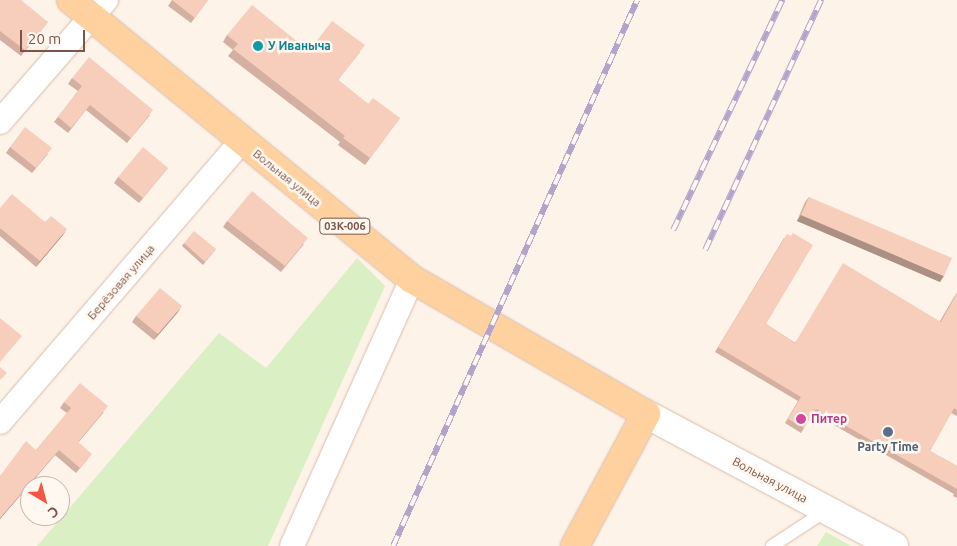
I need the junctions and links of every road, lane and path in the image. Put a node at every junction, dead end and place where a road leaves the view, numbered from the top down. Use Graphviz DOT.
graph roads {
  1 [pos="71,0"];
  2 [pos="99,8"];
  3 [pos="0,122"];
  4 [pos="242,141"];
  5 [pos="412,279"];
  6 [pos="646,414"];
  7 [pos="0,422"];
  8 [pos="827,510"];
  9 [pos="292,546"];
  10 [pos="575,546"];
  11 [pos="772,546"];
  12 [pos="894,546"];
  1 -- 2 [label="main road, Вольная улица / 03К-006"];
  2 -- 3 [label="street"];
  2 -- 4 [label="main road, Вольная улица / 03К-006"];
  4 -- 5 [label="main road, Вольная улица / 03К-006"];
  4 -- 7 [label="street, Берёзовая улица"];
  5 -- 6 [label="main road, Вольная улица / 03К-006"];
  5 -- 9 [label="street"];
  6 -- 8 [label="street, Вольная улица"];
  6 -- 10 [label="main road"];
  8 -- 11 [label="lane"];
  8 -- 12 [label="street, Вольная улица"];
}
